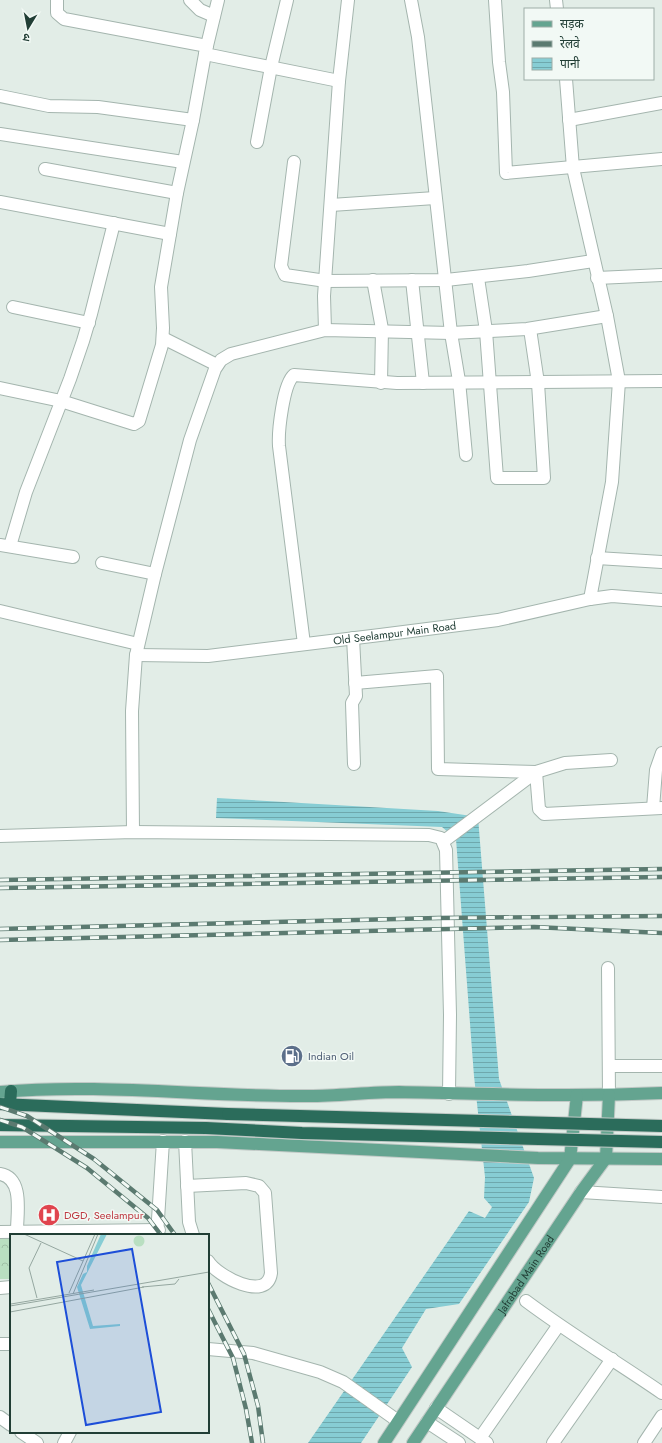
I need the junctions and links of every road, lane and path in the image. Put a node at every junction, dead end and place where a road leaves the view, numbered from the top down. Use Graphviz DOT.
graph roads {
  1 [pos="57,0"];
  2 [pos="190,0"];
  3 [pos="218,0"];
  4 [pos="287,0"];
  5 [pos="348,0"];
  6 [pos="411,0"];
  7 [pos="495,0"];
  8 [pos="214,16"];
  9 [pos="206,50"];
  10 [pos="271,67"];
  11 [pos="566,80"];
  12 [pos="339,81"];
  13 [pos="0,96"];
  14 [pos="662,103"];
  15 [pos="193,120"];
  16 [pos="570,120"];
  17 [pos="0,134"];
  18 [pos="257,142"];
  19 [pos="662,160"];
  20 [pos="183,162"];
  21 [pos="294,162"];
  22 [pos="572,168"];
  23 [pos="45,169"];
  24 [pos="177,192"];
  25 [pos="435,198"];
  26 [pos="0,202"];
  27 [pos="331,205"];
  28 [pos="114,223"];
  29 [pos="170,234"];
  30 [pos="593,261"];
  31 [pos="662,275"];
  32 [pos="478,278"];
  33 [pos="597,278"];
  34 [pos="326,280"];
  35 [pos="373,280"];
  36 [pos="412,280"];
  37 [pos="446,280"];
  38 [pos="13,307"];
  39 [pos="607,316"];
  40 [pos="89,323"];
  41 [pos="530,328"];
  42 [pos="325,330"];
  43 [pos="382,331"];
  44 [pos="486,331"];
  45 [pos="418,332"];
  46 [pos="451,333"];
  47 [pos="163,338"];
  48 [pos="217,366"];
  49 [pos="459,381"];
  50 [pos="619,381"];
  51 [pos="662,381"];
  52 [pos="490,382"];
  53 [pos="381,383"];
  54 [pos="422,383"];
  55 [pos="538,383"];
  56 [pos="0,388"];
  57 [pos="61,402"];
  58 [pos="466,455"];
  59 [pos="5,545"];
  60 [pos="73,557"];
  61 [pos="597,558"];
  62 [pos="662,562"];
  63 [pos="102,563"];
  64 [pos="155,574"];
  65 [pos="590,599"];
  66 [pos="662,600"];
  67 [pos="0,611"];
  68 [pos="354,638"];
  69 [pos="304,644"];
  70 [pos="138,646"];
  71 [pos="355,683"];
  72 [pos="662,753"];
  73 [pos="611,760"];
  74 [pos="354,764"];
  75 [pos="536,772"];
  76 [pos="658,808"];
  77 [pos="133,832"];
  78 [pos="0,836"];
  79 [pos="447,838"];
  80 [pos="608,968"];
  81 [pos="608,1066"];
  82 [pos="662,1066"];
  83 [pos="5,1091"];
  84 [pos="662,1092"];
  85 [pos="449,1094"];
  86 [pos="577,1095"];
  87 [pos="609,1095"];
  88 [pos="5,1104"];
  89 [pos="0,1125"];
  90 [pos="662,1126"];
  91 [pos="163,1141"];
  92 [pos="185,1141"];
  93 [pos="0,1142"];
  94 [pos="662,1142"];
  95 [pos="606,1158"];
  96 [pos="662,1158"];
  97 [pos="570,1159"];
  98 [pos="0,1174"];
  99 [pos="187,1186"];
  100 [pos="581,1192"];
  101 [pos="662,1197"];
  102 [pos="17,1231"];
  103 [pos="0,1232"];
  104 [pos="74,1233"];
  105 [pos="158,1233"];
  106 [pos="193,1234"];
  107 [pos="209,1263"];
  108 [pos="10,1287"];
  109 [pos="0,1288"];
  110 [pos="526,1301"];
  111 [pos="558,1326"];
  112 [pos="209,1349"];
  113 [pos="612,1359"];
  114 [pos="662,1393"];
  115 [pos="436,1408"];
  116 [pos="662,1416"];
  117 [pos="0,1417"];
  118 [pos="398,1421"];
  119 [pos="427,1422"];
  120 [pos="10,1424"];
  121 [pos="22,1433"];
  122 [pos="69,1433"];
  123 [pos="446,1440"];
  124 [pos="484,1440"];
  125 [pos="37,1443"];
  126 [pos="64,1443"];
  127 [pos="384,1443"];
  128 [pos="413,1443"];
  129 [pos="459,1443"];
  130 [pos="553,1443"];
  131 [pos="644,1443"];
  1 -- 9 [label="street"];
  2 -- 8 [label="street"];
  3 -- 8 [label="street"];
  4 -- 10 [label="street"];
  5 -- 12 [label="street"];
  6 -- 25 [label="street"];
  7 -- 22 [label="street"];
  8 -- 9 [label="street"];
  9 -- 10 [label="street"];
  9 -- 15 [label="street"];
  10 -- 12 [label="street"];
  10 -- 18 [label="street"];
  11 -- 16 [label="street"];
  12 -- 27 [label="street"];
  13 -- 15 [label="street"];
  14 -- 16 [label="street"];
  15 -- 20 [label="street"];
  16 -- 22 [label="street"];
  17 -- 20 [label="street"];
  19 -- 22 [label="street"];
  20 -- 24 [label="street"];
  21 -- 34 [label="street"];
  22 -- 30 [label="street"];
  23 -- 24 [label="street"];
  24 -- 29 [label="street"];
  25 -- 27 [label="street"];
  25 -- 37 [label="street"];
  26 -- 28 [label="street"];
  27 -- 34 [label="street"];
  28 -- 29 [label="street"];
  28 -- 40 [label="street"];
  29 -- 47 [label="street"];
  30 -- 32 [label="street"];
  30 -- 33 [label="street"];
  31 -- 33 [label="street"];
  32 -- 37 [label="street"];
  32 -- 44 [label="street"];
  33 -- 39 [label="street"];
  34 -- 35 [label="street"];
  34 -- 42 [label="street"];
  35 -- 36 [label="street"];
  35 -- 43 [label="street"];
  36 -- 37 [label="street"];
  36 -- 45 [label="street"];
  37 -- 46 [label="street"];
  38 -- 40 [label="street"];
  39 -- 41 [label="street"];
  39 -- 50 [label="street"];
  40 -- 57 [label="street"];
  41 -- 44 [label="street"];
  41 -- 55 [label="street"];
  42 -- 43 [label="street"];
  42 -- 48 [label="street"];
  43 -- 45 [label="street"];
  43 -- 53 [label="street"];
  44 -- 46 [label="street"];
  44 -- 52 [label="street"];
  45 -- 46 [label="street"];
  45 -- 54 [label="street"];
  46 -- 49 [label="street"];
  47 -- 48 [label="street"];
  47 -- 57 [label="street"];
  48 -- 64 [label="street"];
  49 -- 52 [label="street"];
  49 -- 54 [label="street"];
  49 -- 58 [label="street"];
  50 -- 51 [label="street"];
  50 -- 55 [label="street"];
  50 -- 61 [label="street"];
  52 -- 55 [label="street"];
  52 -- 55 [label="street"];
  53 -- 54 [label="street"];
  53 -- 69 [label="street"];
  56 -- 57 [label="street"];
  57 -- 59 [label="street"];
  59 -- 60 [label="street"];
  61 -- 62 [label="street"];
  61 -- 65 [label="street"];
  63 -- 64 [label="street"];
  64 -- 70 [label="street"];
  65 -- 66 [label="street, Old Seelampur Main Road"];
  65 -- 68 [label="street, Old Seelampur Main Road"];
  67 -- 70 [label="street, Old Seelampur Main Road"];
  68 -- 69 [label="street, Old Seelampur Main Road"];
  68 -- 71 [label="street"];
  69 -- 70 [label="street, Old Seelampur Main Road"];
  70 -- 77 [label="street"];
  71 -- 74 [label="street"];
  71 -- 75 [label="street"];
  72 -- 76 [label="street"];
  73 -- 75 [label="street"];
  75 -- 76 [label="street"];
  75 -- 79 [label="street"];
  77 -- 78 [label="street"];
  77 -- 79 [label="street"];
  79 -- 85 [label="street"];
  80 -- 81 [label="street"];
  81 -- 82 [label="street"];
  81 -- 87 [label="street"];
  83 -- 85 [label="main road"];
  83 -- 88 [label="highway"];
  84 -- 87 [label="main road"];
  85 -- 86 [label="main road"];
  86 -- 87 [label="main road"];
  86 -- 97 [label="main road"];
  87 -- 95 [label="main road"];
  88 -- 90 [label="highway, bridge"];
  89 -- 94 [label="highway, bridge"];
  91 -- 92 [label="main road"];
  91 -- 93 [label="main road"];
  91 -- 105 [label="street"];
  92 -- 97 [label="main road"];
  92 -- 99 [label="street"];
  95 -- 96 [label="main road"];
  95 -- 97 [label="main road"];
  95 -- 100 [label="main road, Jafrabad Main Road"];
  97 -- 118 [label="main road"];
  98 -- 102 [label="street"];
  99 -- 106 [label="street"];
  99 -- 107 [label="street"];
  100 -- 101 [label="street"];
  100 -- 115 [label="main road, Jafrabad Main Road"];
  102 -- 103 [label="street"];
  102 -- 104 [label="street"];
  104 -- 105 [label="street"];
  108 -- 109 [label="street"];
  110 -- 111 [label="street"];
  111 -- 113 [label="street"];
  111 -- 124 [label="street"];
  112 -- 118 [label="street"];
  113 -- 114 [label="street"];
  113 -- 130 [label="street"];
  115 -- 119 [label="main road, Jafrabad Main Road"];
  115 -- 124 [label="street"];
  116 -- 131 [label="street"];
  117 -- 120 [label="street"];
  118 -- 127 [label="main road"];
  119 -- 123 [label="street"];
  119 -- 128 [label="main road, Jafrabad Main Road"];
  121 -- 125 [label="street"];
  122 -- 126 [label="street"];
  123 -- 129 [label="street"];
}
